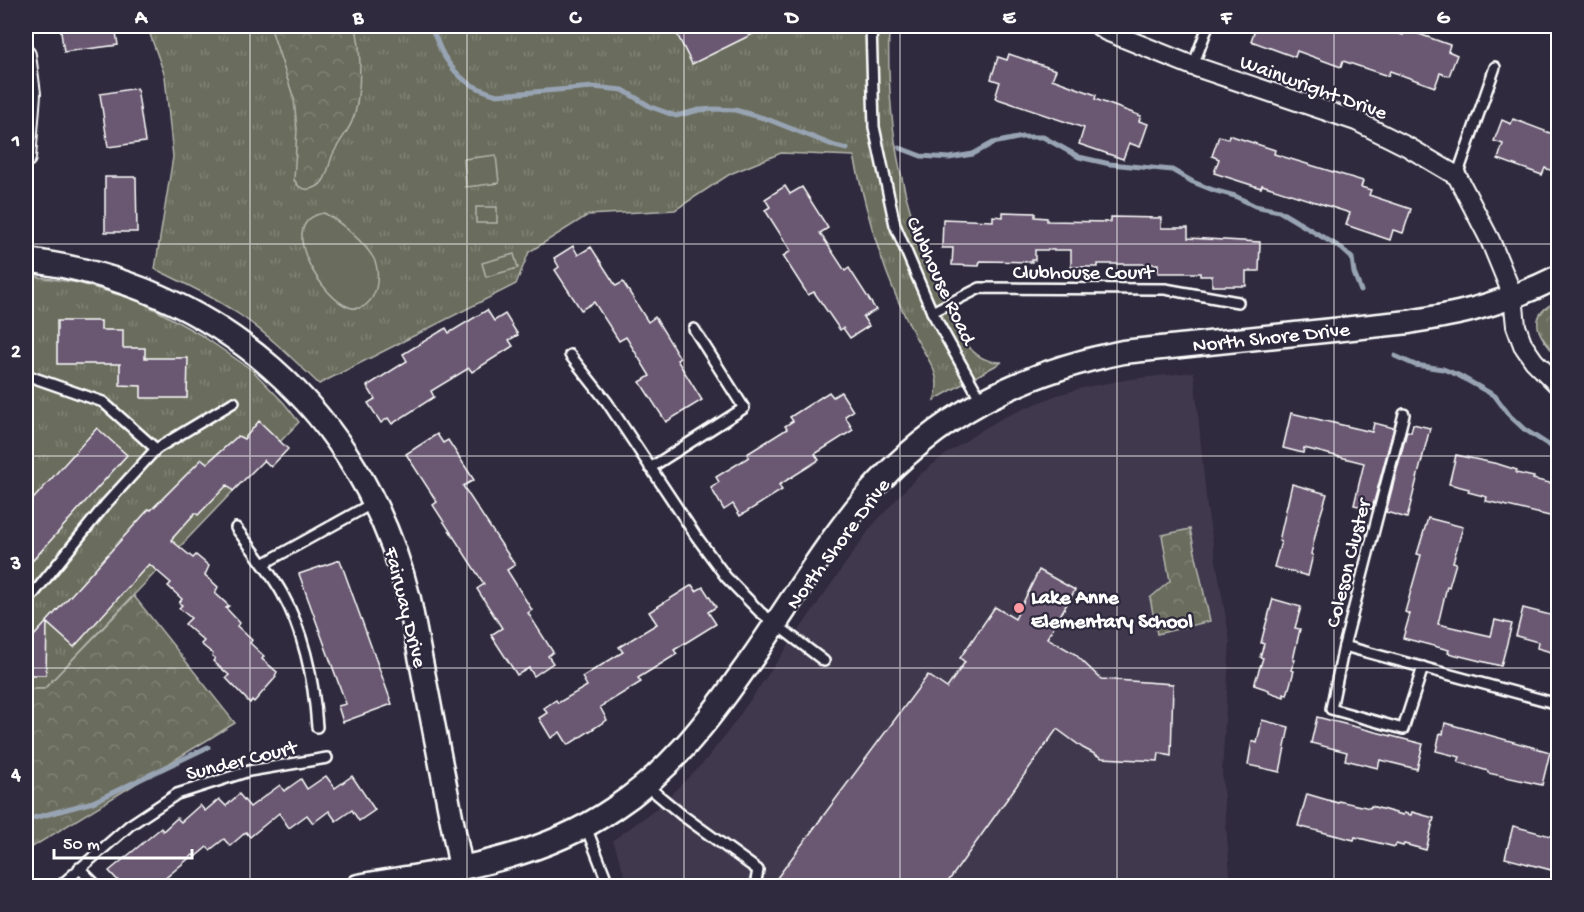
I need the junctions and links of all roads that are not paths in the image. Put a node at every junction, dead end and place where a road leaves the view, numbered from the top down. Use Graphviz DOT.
graph roads {
  1 [pos="870,26"];
  2 [pos="1099,26"];
  3 [pos="1209,26"];
  4 [pos="26,55"];
  5 [pos="1193,66"];
  6 [pos="1495,67"];
  7 [pos="26,158"];
  8 [pos="1457,176"];
  9 [pos="26,260"];
  10 [pos="1558,277"];
  11 [pos="1513,296"];
  12 [pos="1238,302"];
  13 [pos="932,312"];
  14 [pos="694,329"];
  15 [pos="570,355"];
  16 [pos="26,375"];
  17 [pos="1558,385"];
  18 [pos="234,402"];
  19 [pos="982,402"];
  20 [pos="1404,414"];
  21 [pos="156,449"];
  22 [pos="650,468"];
  23 [pos="375,502"];
  24 [pos="236,528"];
  25 [pos="263,564"];
  26 [pos="26,603"];
  27 [pos="776,626"];
  28 [pos="1344,646"];
  29 [pos="824,661"];
  30 [pos="1423,667"];
  31 [pos="1558,704"];
  32 [pos="317,727"];
  33 [pos="327,758"];
  34 [pos="646,785"];
  35 [pos="586,826"];
  36 [pos="80,868"];
  37 [pos="460,868"];
  38 [pos="60,886"];
  39 [pos="97,886"];
  40 [pos="358,886"];
  41 [pos="609,886"];
  42 [pos="755,886"];
  1 -- 13 [label="lane, Clubhouse Road"];
  2 -- 5 [label="street, Wainwright Drive"];
  3 -- 5 [label="lane"];
  4 -- 7 [label="street"];
  5 -- 8 [label="street, Wainwright Drive"];
  6 -- 8 [label="lane"];
  8 -- 11 [label="street"];
  9 -- 23 [label="street, Fairway Drive"];
  10 -- 11 [label="street, North Shore Drive"];
  11 -- 17 [label="street"];
  11 -- 19 [label="street, North Shore Drive"];
  12 -- 13 [label="lane, Clubhouse Court"];
  13 -- 19 [label="lane, Clubhouse Road"];
  14 -- 22 [label="lane"];
  15 -- 22 [label="lane"];
  16 -- 21 [label="lane"];
  18 -- 21 [label="lane"];
  19 -- 27 [label="street, North Shore Drive"];
  20 -- 28 [label="lane, Coleson Cluster"];
  21 -- 26 [label="lane"];
  22 -- 27 [label="lane"];
  23 -- 25 [label="lane"];
  23 -- 37 [label="street, Fairway Drive"];
  24 -- 25 [label="lane"];
  25 -- 32 [label="lane"];
  27 -- 29 [label="lane"];
  27 -- 34 [label="street, North Shore Drive"];
  28 -- 30 [label="lane, Coleson Cluster"];
  28 -- 30 [label="lane"];
  30 -- 31 [label="lane, Coleson Cluster"];
  33 -- 36 [label="lane, Sunder Court"];
  34 -- 35 [label="street, North Shore Drive"];
  34 -- 42 [label="lane"];
  35 -- 37 [label="street, North Shore Drive"];
  35 -- 41 [label="lane"];
  36 -- 38 [label="lane, Sunder Court"];
  36 -- 39 [label="lane"];
  37 -- 40 [label="street, North Shore Drive"];
}
